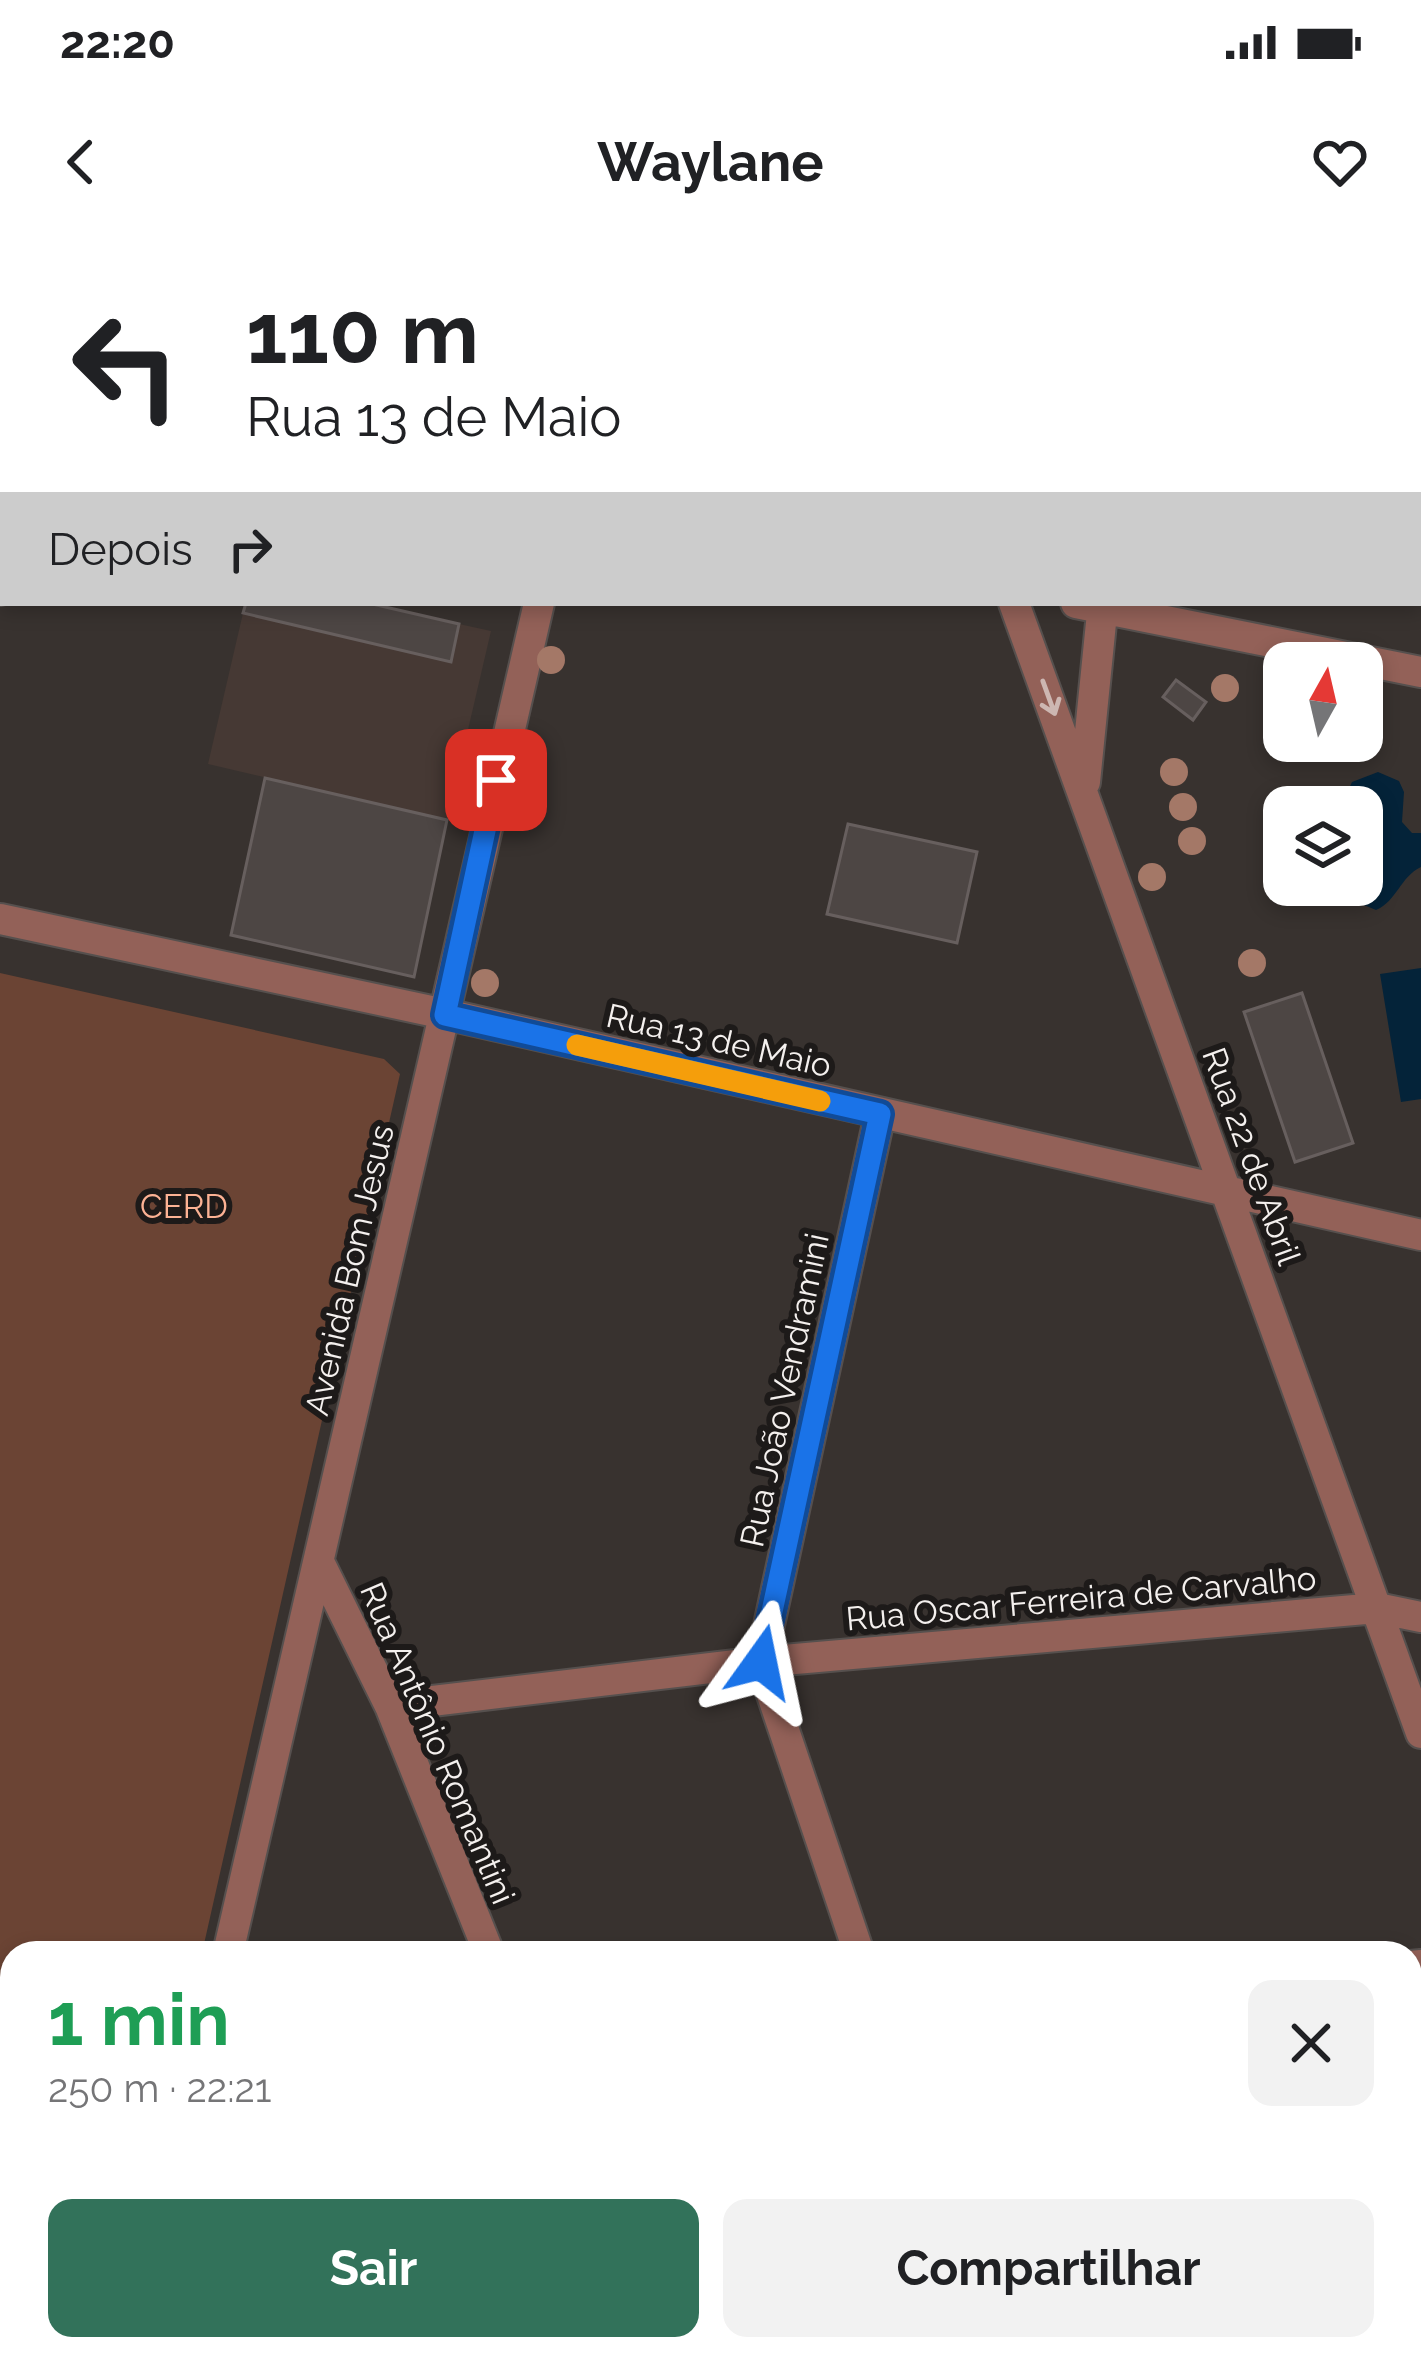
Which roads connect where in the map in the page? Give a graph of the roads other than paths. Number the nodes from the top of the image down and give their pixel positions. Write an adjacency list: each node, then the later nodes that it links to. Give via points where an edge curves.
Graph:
1 (538, 606): 8 (street, Avenida Bom Jesus)
2 (1015, 606): 6 (street, Rua 22 de Abril, one-way to 6)
3 (1094, 606): 6 (street)
4 (1099, 606): 5 (street)
5 (1421, 672)
6 (1084, 794): 10 (street, Rua 22 de Abril)
7 (0, 919): 8 (street, Rua 13 de Maio)
8 (445, 1015): 9 (street, Rua 13 de Maio); 12 (street, Avenida Bom Jesus)
9 (880, 1114): 10 (street, Rua 13 de Maio); 15 (street, Rua João Vendramini)
10 (1225, 1189): 11 (street, Rua 13 de Maio); 13 (street, Rua 22 de Abril)
11 (1421, 1235)
12 (319, 1562): 16 (street, Rua Antônio Romantini); 18 (street, Avenida Bom Jesus)
13 (1377, 1608): 14 (street, Rua Oscar Ferreira de Carvalho); 15 (street, Rua Oscar Ferreira de Carvalho); 17 (street, Rua 22 de Abril)
14 (1421, 1617)
15 (761, 1662): 16 (street, Rua Oscar Ferreira de Carvalho); 20 (street)
16 (390, 1706): 19 (street, Rua Antônio Romantini)
17 (1421, 1733)
18 (231, 1941)
19 (484, 1941)
20 (855, 1941)

